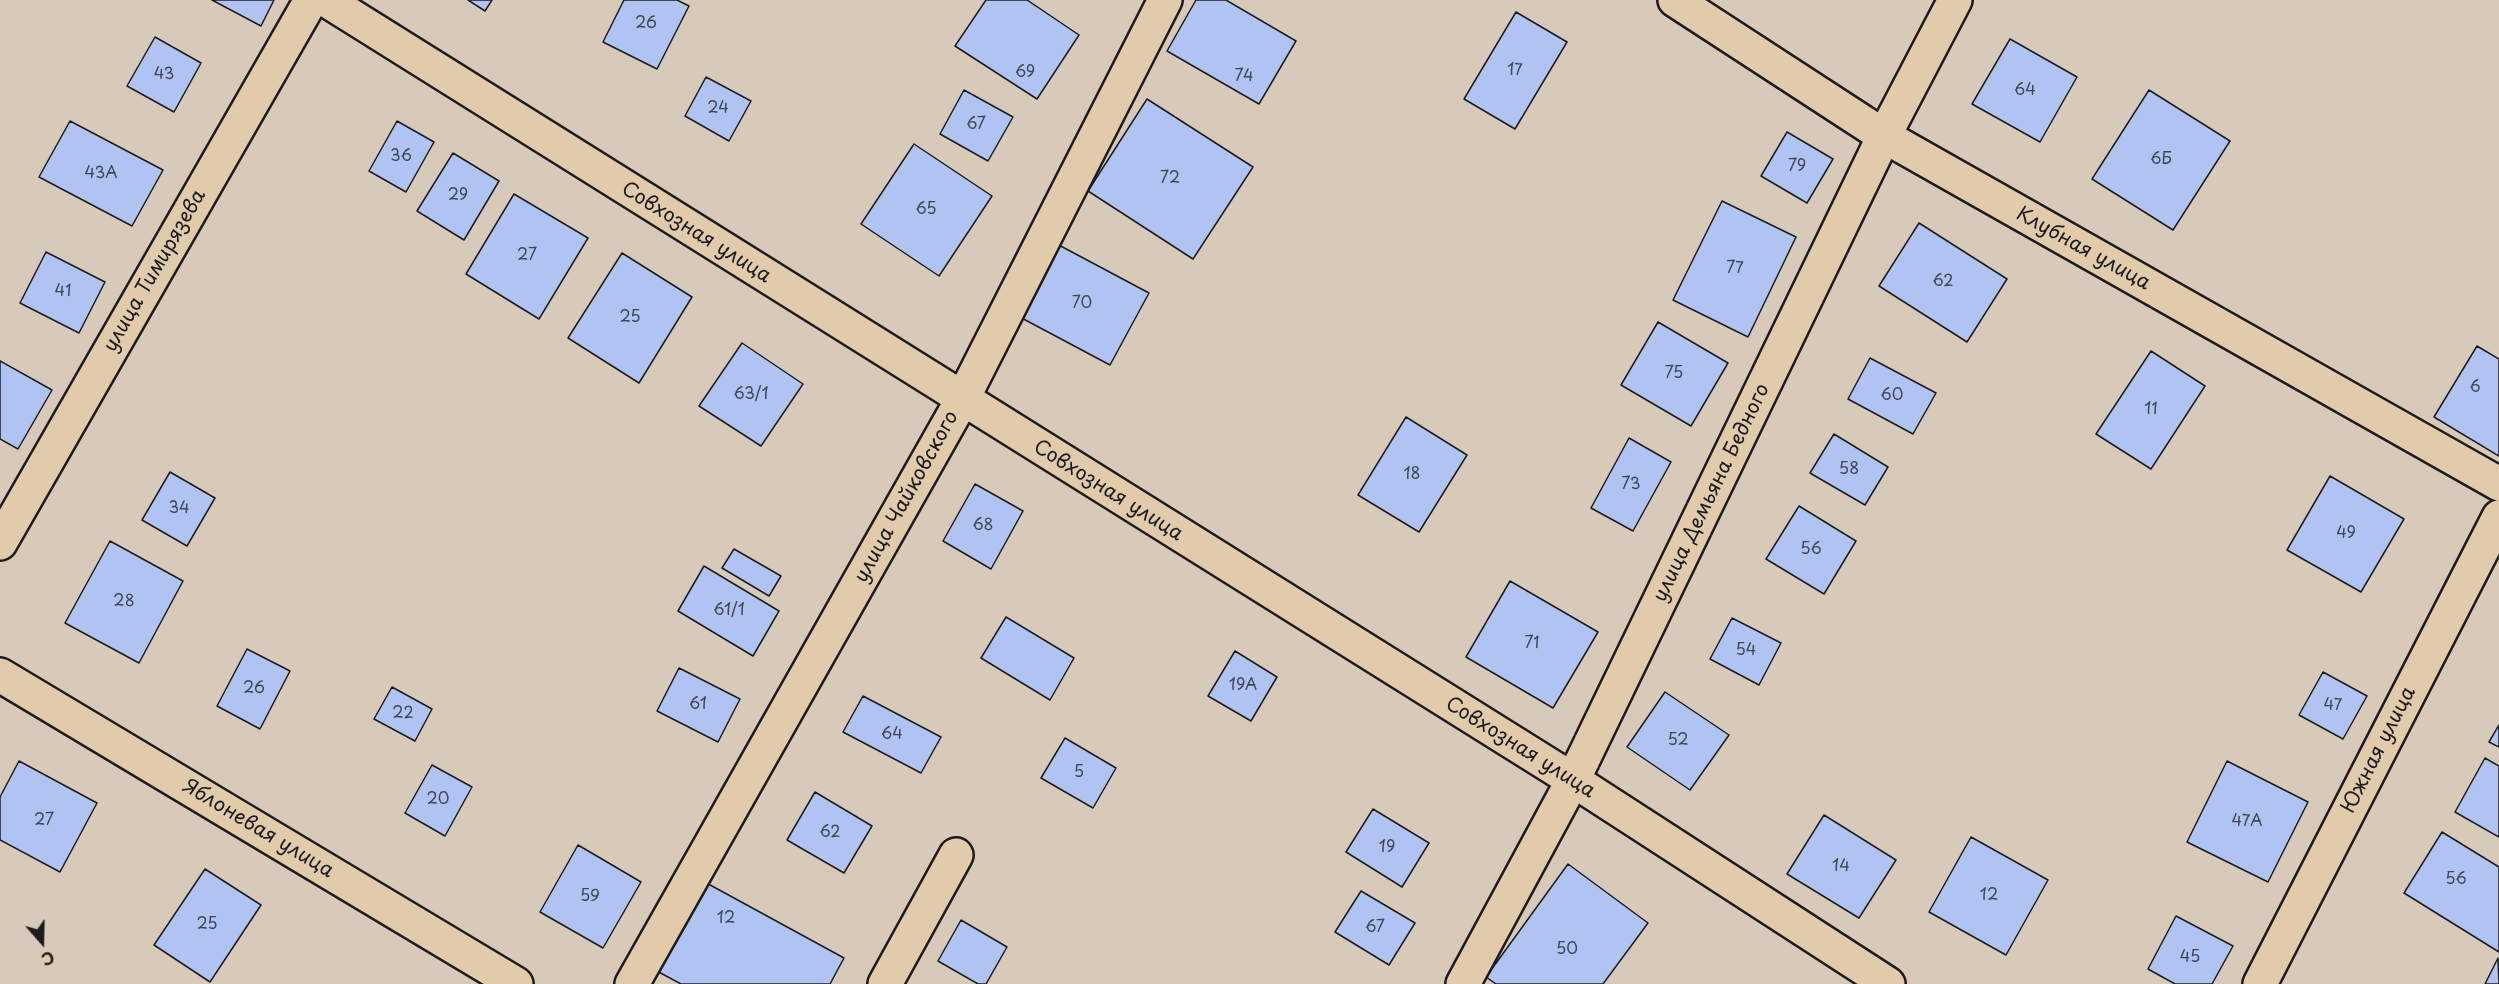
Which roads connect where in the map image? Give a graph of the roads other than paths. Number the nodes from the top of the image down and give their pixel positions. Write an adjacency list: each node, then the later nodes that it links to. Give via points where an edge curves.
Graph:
1 (311, 0): 10 (street, улица Тимирязева)
2 (326, 0): 7 (street, Совхозная улица)
3 (1165, 0): 7 (street, улица Чайковского)
4 (1675, 0): 6 (street, Клубная улица)
5 (1955, 0): 6 (street, улица Демьяна Бедного)
6 (1884, 136): 8 (street, Клубная улица); 12 (street, улица Демьяна Бедного)
7 (962, 400): 12 (street, Совхозная улица); 15 (street, улица Чайковского)
8 (2499, 484)
9 (2499, 517): 19 (street, Южная улица)
10 (0, 543)
11 (0, 675): 14 (street, Яблоневая улица)
12 (1574, 780): 17 (street, улица Демьяна Бедного); 18 (street, Совхозная улица)
13 (956, 855): 16 (street)
14 (516, 984)
15 (632, 984)
16 (885, 984)
17 (1463, 984)
18 (1888, 984)
19 (2260, 984)

